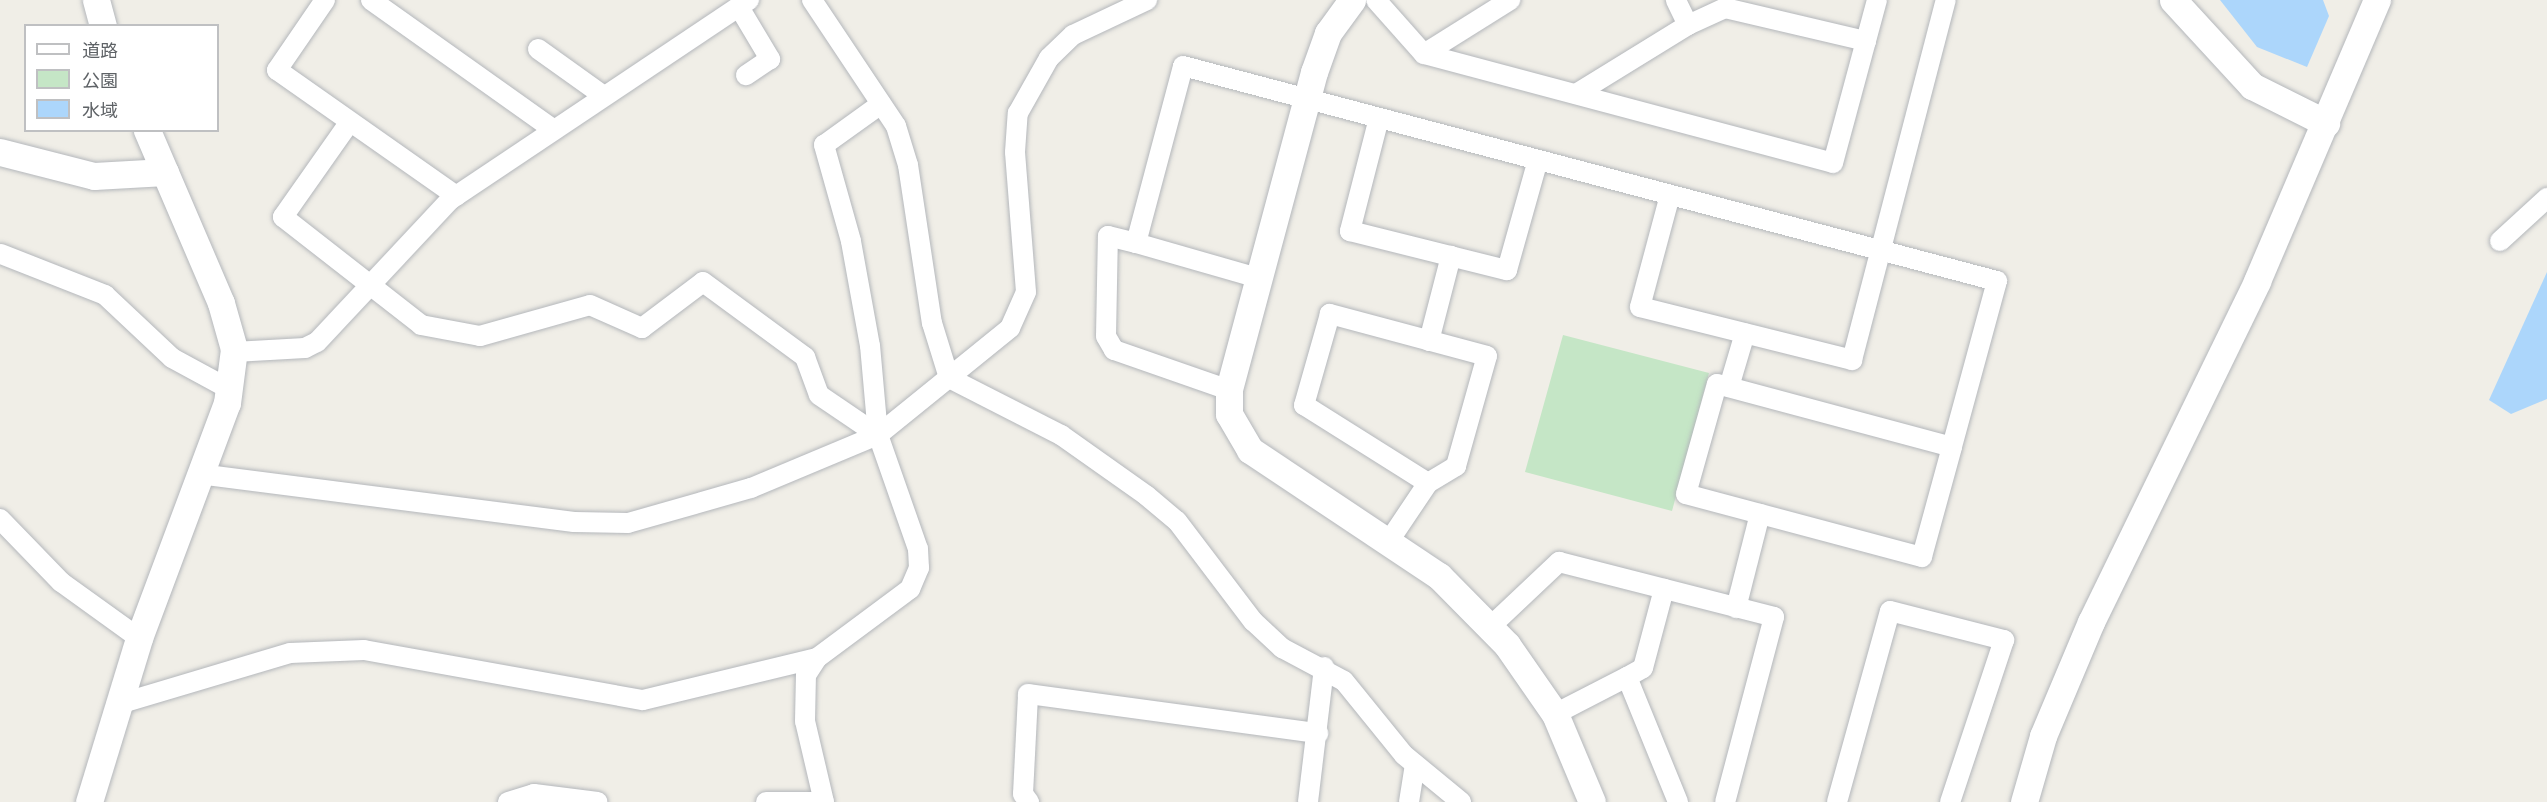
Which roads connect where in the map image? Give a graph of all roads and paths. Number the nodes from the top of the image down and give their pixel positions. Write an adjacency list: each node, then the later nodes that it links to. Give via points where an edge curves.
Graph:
1 (96, 0): 15 (street)
2 (325, 0): 26 (street, via 277,70)
3 (371, 0): 28 (street)
4 (812, 0): 24 (street)
5 (1147, 0): 46 (street, via 1073,35 1035,78 1018,113 1015,152 1026,292 1010,328)
6 (1352, 0): 23 (street, via 1328,33)
7 (1376, 0): 19 (street)
8 (1510, 0): 19 (street)
9 (1676, 0): 16 (street)
10 (1877, 0): 17 (street)
11 (1946, 0): 38 (street)
12 (2173, 0): 27 (street, via 2252,86)
13 (2377, 0): 27 (street)
14 (744, 3): 20 (street, via 770,59); 22 (street)
15 (102, 24)
16 (1688, 25): 17 (street, via 1725,8); 21 (street)
17 (1866, 41): 21 (street, via 1833,163)
18 (538, 49): 22 (street)
19 (1424, 54): 21 (street)
20 (746, 75)
21 (1576, 94)
22 (604, 96): 28 (street)
23 (1306, 99): 25 (street); 37 (street, via 1183,66); 41 (street)
24 (881, 105): 46 (street, via 896,126 908,165 932,323); 50 (street, via 824,145 853,253)
25 (1379, 118): 31 (street); 40 (street, via 1350,231)
26 (349, 123): 34 (street); 42 (street, via 283,217)
27 (2326, 123): 82 (street, via 2257,281 2091,622 2043,736)
28 (554, 130): 34 (street)
29 (148, 132): 32 (street)
30 (0, 152): 32 (street, via 94,176)
31 (1538, 160): 33 (street); 40 (street, via 1507,270)
32 (165, 172): 45 (street, via 221,303)
33 (1670, 195): 38 (street); 43 (street, via 1640,307)
34 (456, 196): 42 (street)
35 (2547, 198): 36 (street)
36 (2500, 241)
37 (1136, 243): 41 (street); 49 (street, via 1108,236 1106,336 1114,350)
38 (1880, 251): 43 (street, via 1852,360); 51 (street, via 1997,281)
39 (0, 254): 48 (street, via 105,296 172,358)
40 (1451, 256): 44 (street)
41 (1258, 278): 49 (street)
42 (373, 284): 45 (street, via 305,348); 50 (street, via 421,324 480,336 590,305 642,328 703,282 805,357 819,394)
43 (1745, 333): 47 (street)
44 (1429, 341): 53 (street, via 1487,356 1456,466); 53 (street, via 1329,314 1304,405)
45 (234, 352): 48 (street)
46 (950, 378): 50 (street); 62 (street, via 1061,435 1147,496 1177,521 1253,621 1282,648)
47 (1730, 387): 51 (street); 54 (street, via 1717,384 1686,494)
48 (229, 389): 52 (street)
49 (1229, 390): 56 (street, via 1232,423 1250,450)
50 (878, 435): 52 (street, via 751,488 628,522 574,522); 61 (street, via 918,549 919,568 910,589)
51 (1952, 447): 54 (street, via 1922,557)
52 (199, 474): 60 (street)
53 (1428, 483): 56 (street)
54 (1760, 514): 58 (street)
55 (0, 519): 60 (street, via 61,582)
56 (1389, 541): 59 (street, via 1439,576)
57 (1664, 589): 58 (street); 59 (street, via 1559,562); 63 (street, via 1643,668)
58 (1736, 608): 79 (street, via 1774,617)
59 (1490, 627): 65 (street)
60 (139, 638): 64 (street)
61 (817, 658): 64 (street, via 643,700 364,650 290,653); 72 (street, via 806,675 802,696)
62 (1324, 667): 66 (street); 67 (street, via 1363,700)
63 (1627, 677): 65 (street); 78 (street)
64 (119, 704): 68 (street)
65 (1556, 714): 77 (street)
66 (1318, 733): 73 (street, via 1028,694 1023,794); 74 (street)
67 (1415, 764): 75 (street); 76 (street)
68 (89, 802)
69 (508, 802): 70 (street, via 534,795)
70 (598, 802)
71 (766, 802): 72 (street)
72 (824, 802)
73 (1029, 802)
74 (1308, 802)
75 (1409, 802)
76 (1461, 802)
77 (1592, 802)
78 (1678, 802)
79 (1725, 802)
80 (1837, 802): 81 (street, via 1890,611 2004,640)
81 (1950, 802)
82 (2024, 802)

